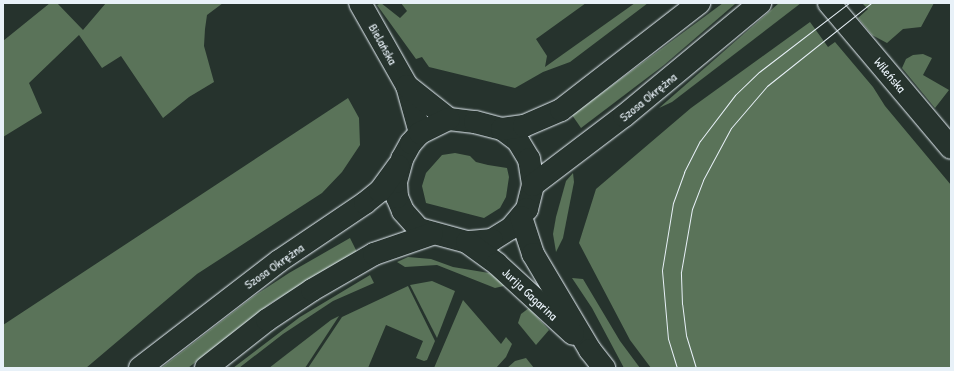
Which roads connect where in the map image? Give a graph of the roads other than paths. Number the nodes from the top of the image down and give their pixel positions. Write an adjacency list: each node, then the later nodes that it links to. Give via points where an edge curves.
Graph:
1 (360, 3): 5 (street, Bielańska)
2 (698, 3): 7 (street, via 560,110 524,126)
3 (760, 3): 11 (street, Szosa Okrężna, via 624,116)
4 (829, 3): 9 (street, Wileńska)
5 (406, 86): 6 (street, Bielańska); 8 (street, Bielańska)
6 (449, 119): 7 (street, via 461,119); 8 (street)
7 (494, 128): 11 (street, via 511,134 525,152 532,168)
8 (420, 133): 10 (street)
9 (951, 148)
10 (402, 159): 13 (street, via 396,182 397,197 403,211 419,229); 16 (street, Szosa Okrężna, via 380,191 365,203 279,261)
11 (533, 185): 12 (street, via 527,209)
12 (521, 218): 14 (street, via 492,240); 15 (street, Jurija Gagarina, via 533,254)
13 (432, 234): 14 (street); 17 (street, via 374,254 312,290 267,320)
14 (467, 242): 15 (street, Jurija Gagarina, via 498,264)
15 (590, 350): 18 (street, Jurija Gagarina)
16 (140, 368)
17 (206, 368)
18 (604, 368)

